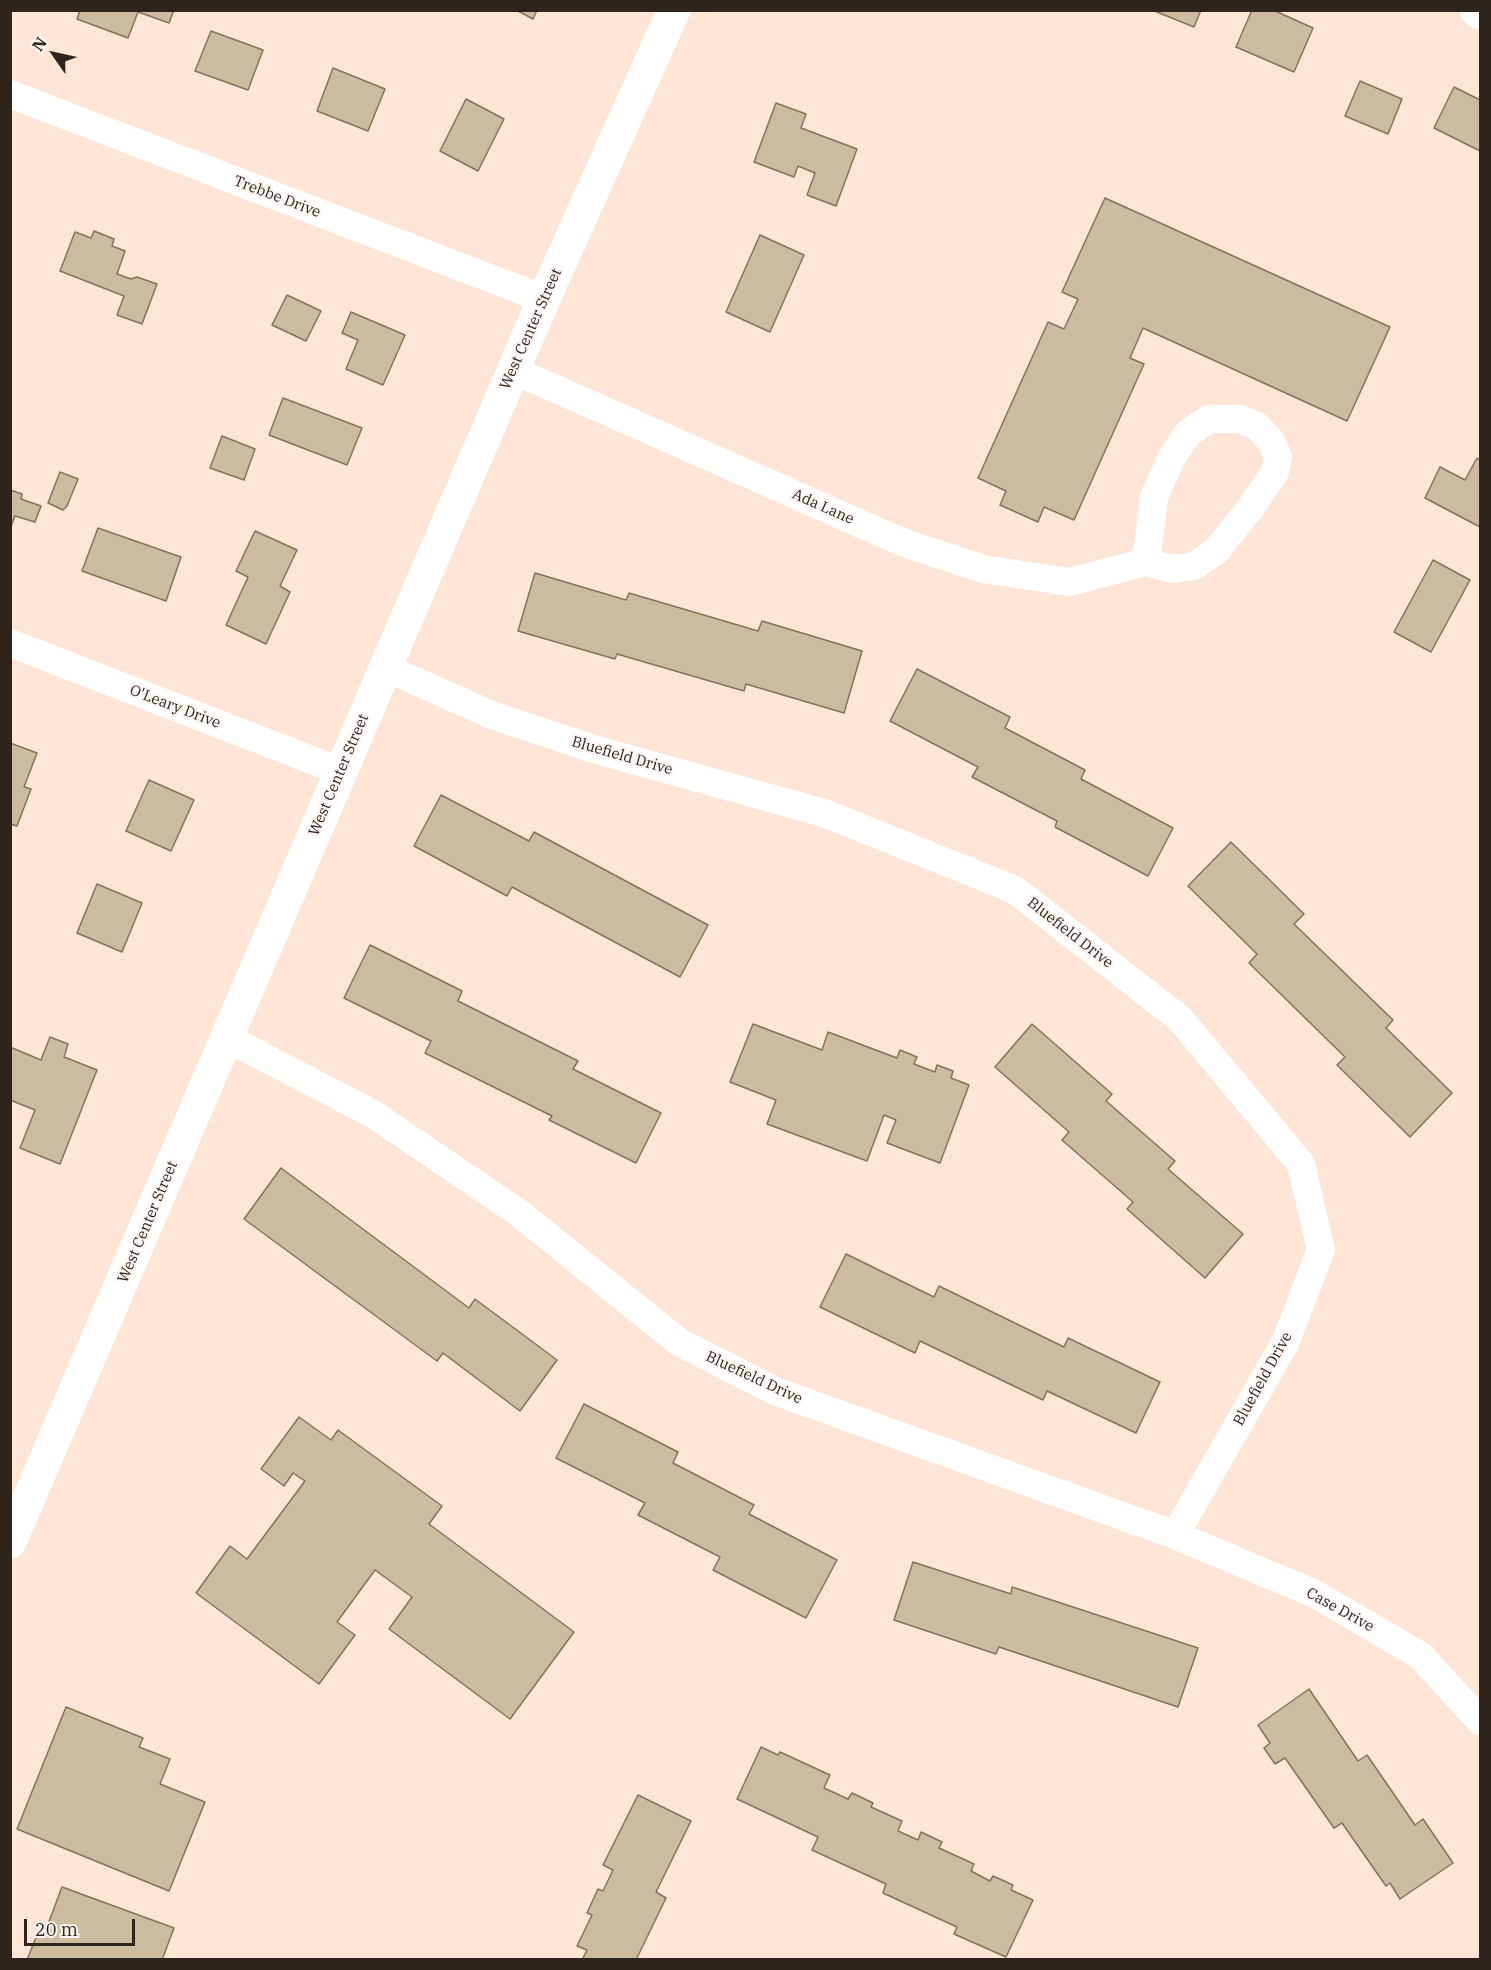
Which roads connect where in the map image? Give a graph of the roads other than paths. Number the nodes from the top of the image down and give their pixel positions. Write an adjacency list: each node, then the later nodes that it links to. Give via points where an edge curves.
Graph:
1 (674, 10): 5 (main road, West Center Street)
2 (1476, 10): 3 (main road)
3 (1480, 13)
4 (10, 94): 5 (street, Trebbe Drive)
5 (544, 299): 6 (main road, West Center Street)
6 (513, 370): 7 (street, Ada Lane, via 904,543 983,569 1069,582); 9 (main road, West Center Street)
7 (1146, 562): 7 (street, Ada Lane, via 1172,569 1194,566 1216,551 1243,518 1275,472 1278,457 1271,441 1257,426 1240,419 1209,418 1188,433 1154,497)
8 (10, 643): 10 (street, O'Leary Drive)
9 (386, 668): 10 (main road, West Center Street); 12 (street, Bluefield Drive, via 494,716 597,750 824,813 1015,890 1180,1019 1301,1164 1321,1250 1286,1343)
10 (340, 771): 11 (main road, West Center Street)
11 (227, 1038): 12 (street, Bluefield Drive, via 382,1121 519,1213 679,1342 775,1391); 13 (main road, West Center Street)
12 (1175, 1536): 14 (street, Case Drive, via 1315,1594 1420,1656)
13 (10, 1542)
14 (1480, 1721)

